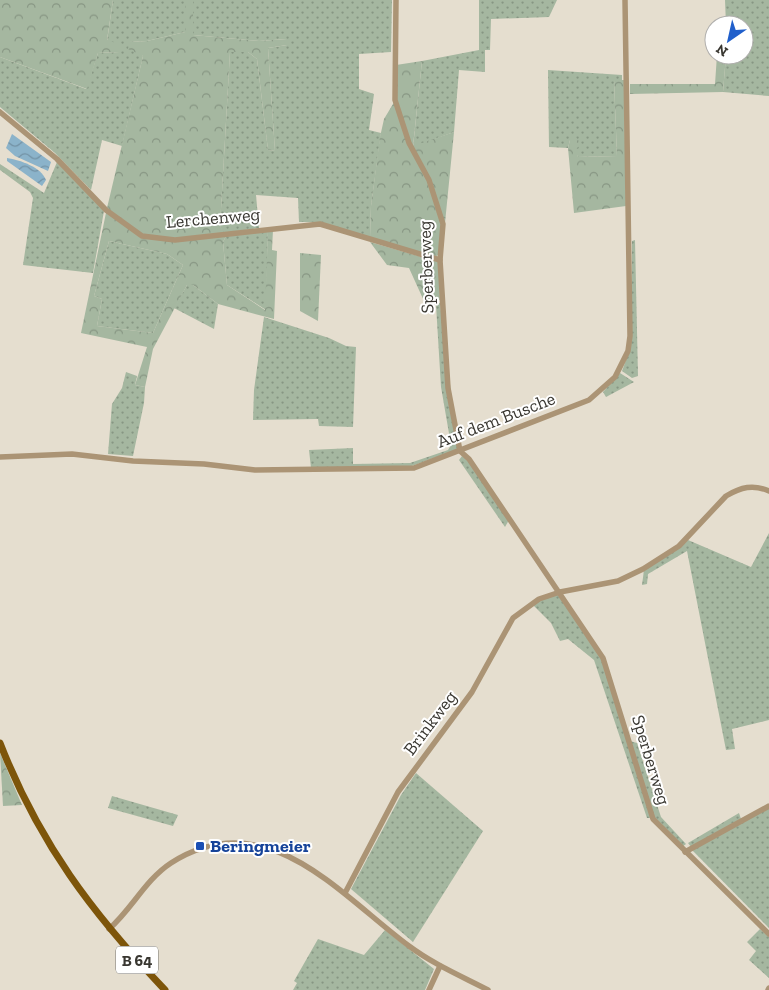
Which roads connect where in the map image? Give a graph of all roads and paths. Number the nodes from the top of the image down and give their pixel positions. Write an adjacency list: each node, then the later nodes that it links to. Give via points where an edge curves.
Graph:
1 (396, 0): 4 (street, Sperberweg, via 394,100 409,143 429,180 443,224)
2 (625, 0): 5 (street, Auf dem Busche, via 631,320 628,351 615,377 589,400)
3 (0, 112): 4 (street, Lerchenweg, via 57,159 106,210 142,236 175,240 320,224)
4 (440, 260): 6 (street, Sperberweg, via 448,388)
5 (469, 448): 6 (street, Auf dem Busche); 8 (street)
6 (460, 451): 7 (street, Auf dem Busche, via 414,468 340,470 255,470 72,454); 8 (street)
7 (0, 457)
8 (470, 459): 10 (street)
9 (769, 491): 10 (street, Brinkweg, via 744,487 726,496 679,546 618,581)
10 (560, 592): 13 (street, Sperberweg, via 603,658 653,819); 14 (street, Brinkweg, via 539,599 513,618 472,692 398,792)
11 (0, 743): 15 (main road, B 64, via 28,807 55,856)
12 (769, 806): 13 (street)
13 (686, 852): 16 (street, Sperberweg)
14 (345, 892): 15 (street, via 285,854 262,846 220,845 193,852 171,863 146,885); 17 (street, via 409,946)
15 (109, 929): 18 (main road, B 64)
16 (769, 934)
17 (440, 966): 19 (street); 20 (street)
18 (165, 990)
19 (429, 990)
20 (488, 990)

